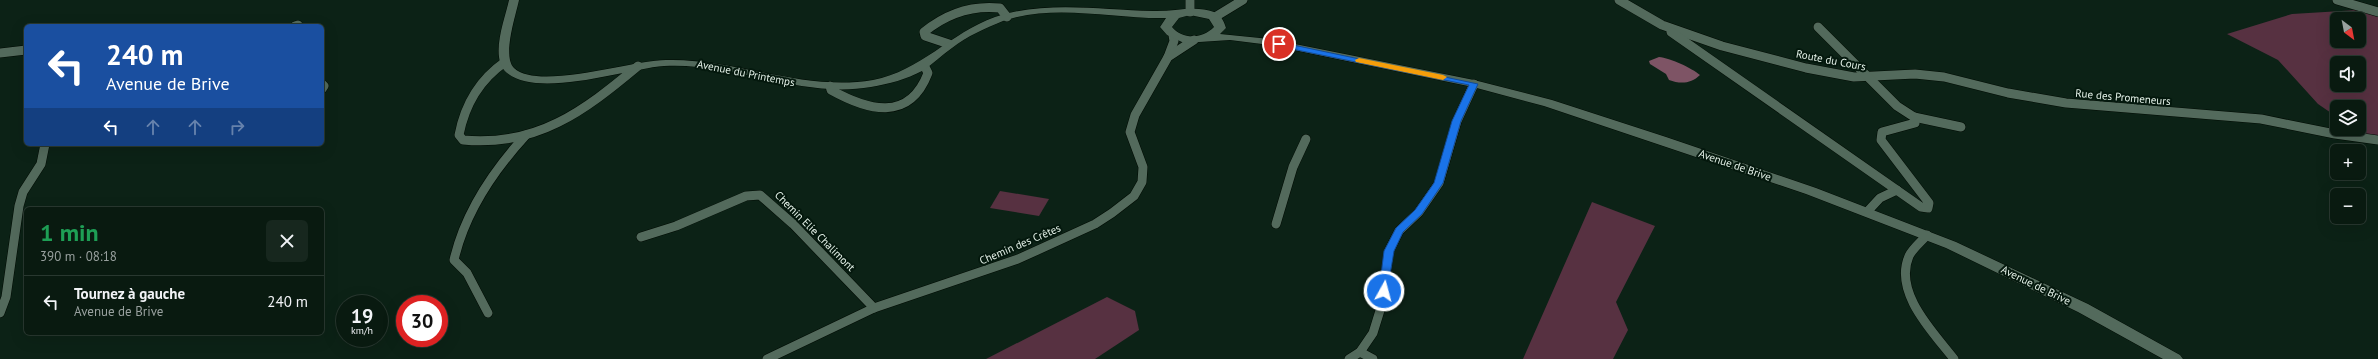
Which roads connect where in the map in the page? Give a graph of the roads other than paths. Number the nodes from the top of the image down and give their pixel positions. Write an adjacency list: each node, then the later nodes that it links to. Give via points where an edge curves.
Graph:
1 (514, 0): 22 (street, via 503,50)
2 (1190, 0): 6 (street)
3 (1243, 0): 11 (street)
4 (1620, 0): 12 (street, Route du Cours)
5 (2337, 0): 7 (street)
6 (1190, 12): 9 (street, Avenue du Printemps); 11 (street, Avenue du Printemps, via 1200,12)
7 (2378, 12)
8 (1123, 14): 9 (street, Avenue du Printemps); 10 (street, Avenue du Printemps, via 1046,10); 14 (street, Avenue du Printemps)
9 (1177, 14): 14 (street, via 1168,20)
10 (1007, 17): 18 (street, Avenue du Printemps, via 986,24); 18 (street, via 1000,8 987,5 972,8 930,26 924,32 926,36)
11 (1217, 20): 15 (street, via 1220,28); 17 (street, Avenue du Printemps, via 1232,30)
12 (1662, 25): 25 (street, Route du Cours, via 1722,46 1806,68); 34 (street, Route du Cours)
13 (1818, 28): 25 (street)
14 (1170, 31): 16 (street, Avenue du Printemps); 21 (street, Chemin des Crêtes, via 1174,41)
15 (1209, 37): 16 (street); 17 (street)
16 (1194, 40): 21 (street, Chemin des Crêtes)
17 (1270, 42): 26 (street, Avenue de Brive)
18 (949, 44): 23 (street, Avenue du Printemps)
19 (24, 50): 20 (street)
20 (0, 53)
21 (1168, 57): 39 (street, Chemin des Crêtes, via 1144,97 1130,132 1143,167 1142,182 1134,196 1095,224 1018,259)
22 (505, 62): 24 (street, Avenue du Printemps, via 510,70 521,77 534,80 566,79); 30 (street, via 494,69 468,104 459,135 463,140 474,142 490,142)
23 (924, 65): 27 (street, Avenue du Printemps, via 884,81 852,86); 27 (street, Avenue du Printemps, via 928,73 926,82 919,92 896,105 873,108 831,90)
24 (638, 66): 27 (street, Avenue du Printemps, via 693,62 799,83); 30 (street, via 613,88 566,119)
25 (1866, 78): 28 (street, Route du Cours, via 1897,106); 32 (street, Rue des Promeneurs, via 1915,74 1944,77 2008,93 2081,104 2261,119)
26 (1474, 84): 35 (street, Avenue de Brive, via 1597,119 1746,168); 42 (street, via 1456,121 1439,183 1419,212 1399,231 1389,251 1382,304 1373,333)
27 (830, 86)
28 (1914, 117): 29 (street); 34 (street, Route du Cours, via 1915,123 1882,132 1881,140 1930,206 1921,207)
29 (1961, 127)
30 (526, 135): 40 (street, via 510,151 483,192 456,244 454,260 467,273)
31 (1306, 139): 36 (street, via 1293,168)
32 (2378, 140)
33 (45, 146): 41 (street, via 41,164 23,192 19,206 6,297)
34 (1897, 190): 35 (street, via 1880,198)
35 (1867, 212): 37 (street, Avenue de Brive)
36 (1276, 224)
37 (1927, 235): 46 (street, via 1909,256 1904,274 1910,298); 47 (street, Avenue de Brive, via 2030,282)
38 (641, 237): 39 (street, Chemin Elie Chalimont, via 676,226 746,196 760,195 793,224)
39 (874, 308): 43 (street, Chemin des Crêtes)
40 (488, 312)
41 (0, 313)
42 (1360, 352): 44 (street); 45 (street)
43 (767, 359)
44 (1349, 359)
45 (1373, 359)
46 (1954, 359)
47 (2175, 359)

